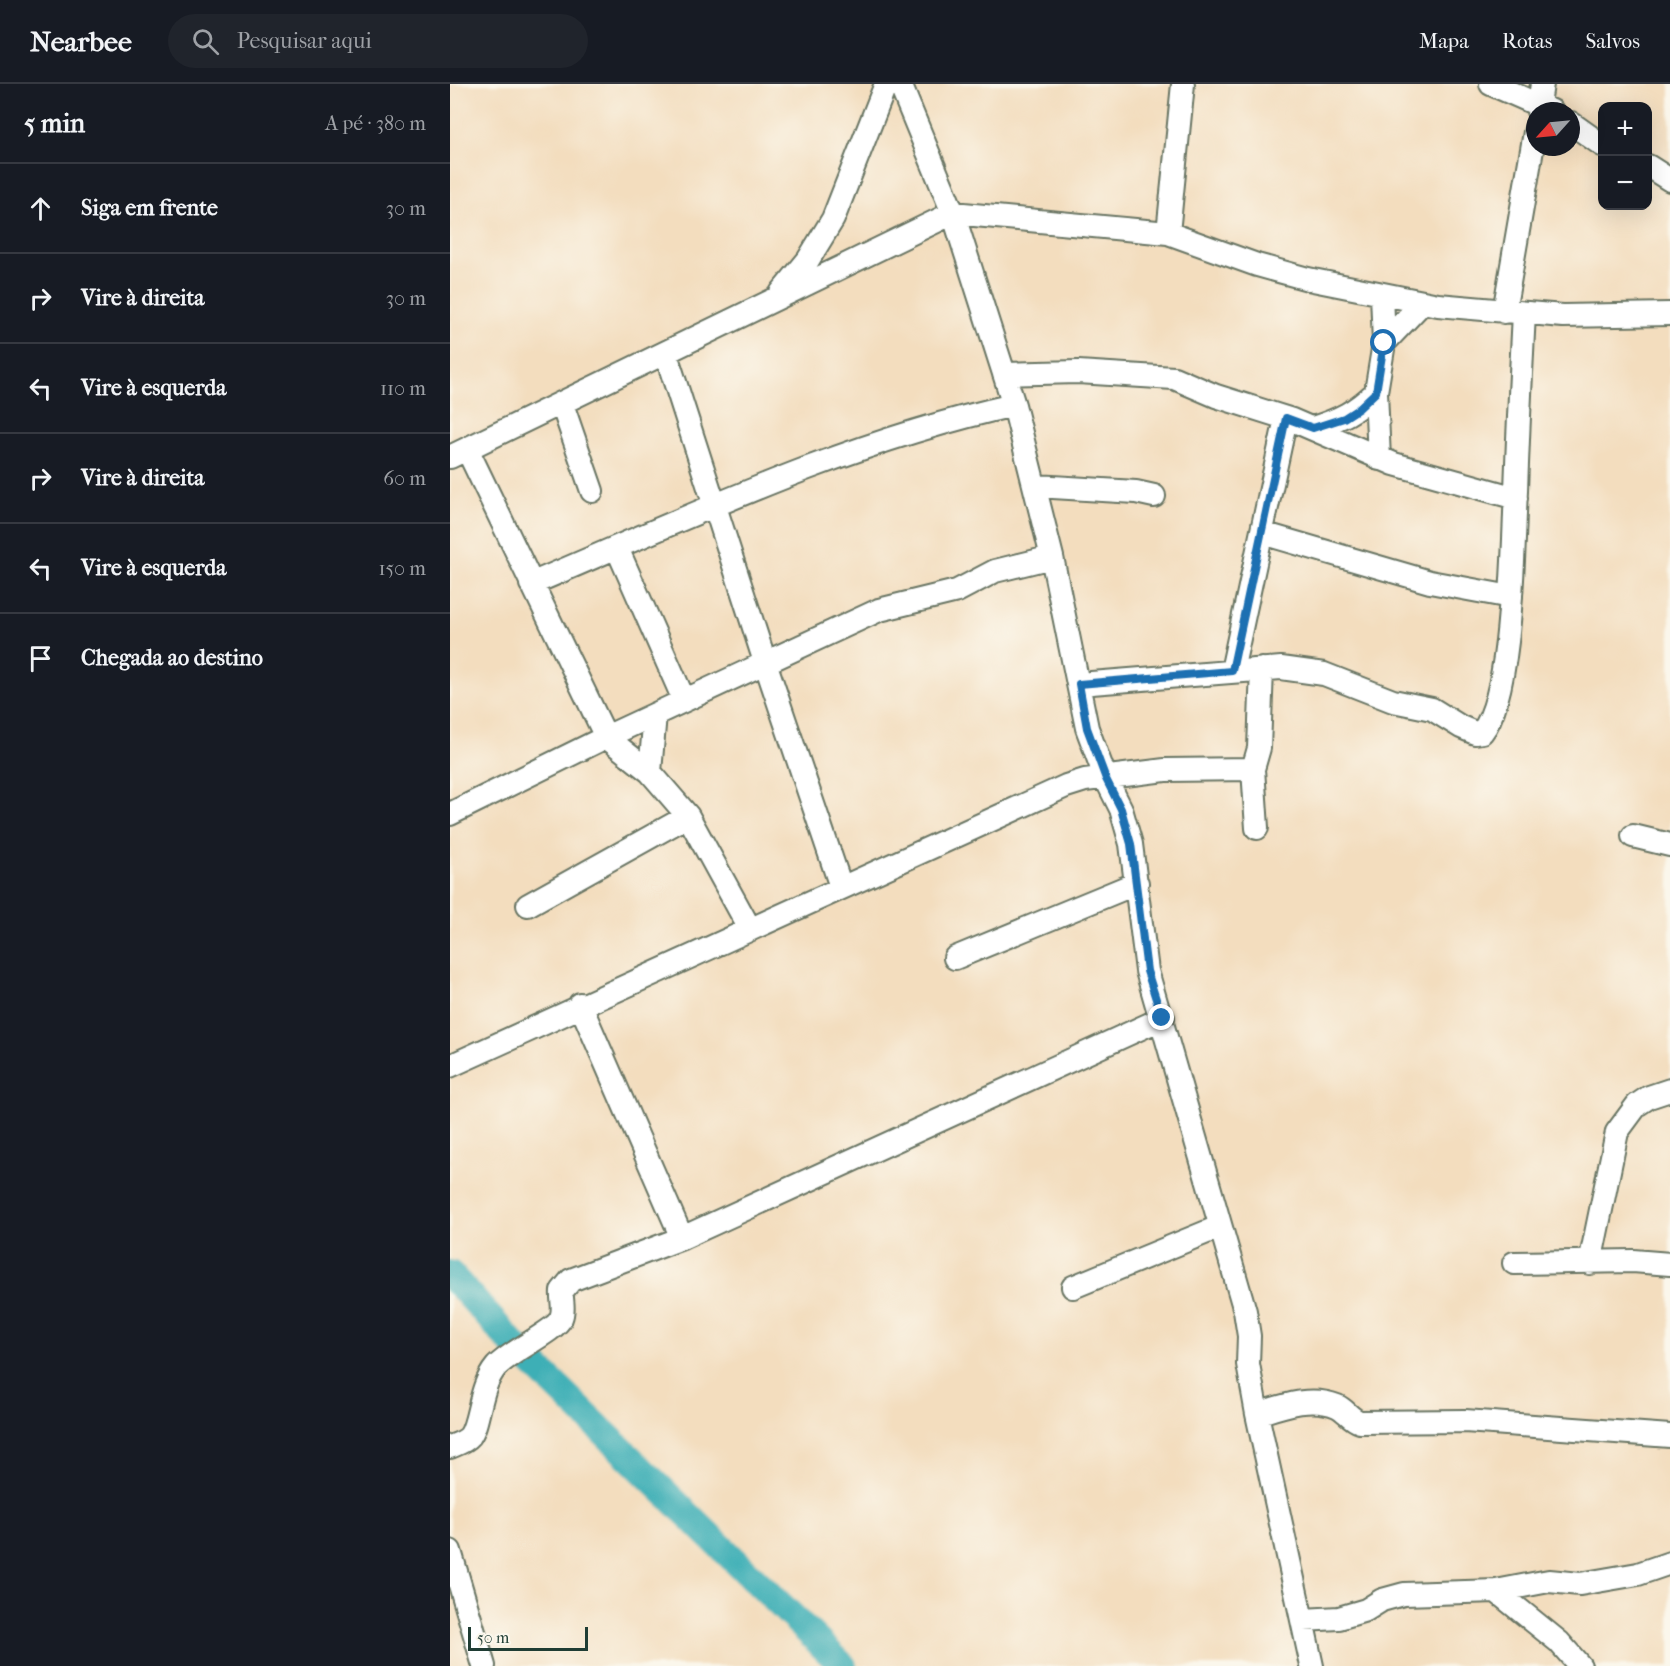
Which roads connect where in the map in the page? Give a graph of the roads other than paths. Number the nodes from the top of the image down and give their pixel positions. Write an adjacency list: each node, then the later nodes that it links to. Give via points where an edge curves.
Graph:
1 (886, 84): 16 (street, via 833,219 808,260)
2 (900, 84): 13 (street)
3 (1183, 84): 14 (street)
4 (1491, 84): 6 (street)
5 (1542, 84): 7 (street)
6 (1527, 102)
7 (1543, 102)
8 (1580, 129): 9 (street)
9 (1598, 142)
10 (1532, 156): 18 (street)
11 (1652, 169): 12 (street)
12 (1670, 180)
13 (953, 213): 14 (street); 16 (street); 22 (street)
14 (1168, 233): 15 (street, via 1257,265)
15 (1382, 294): 17 (street); 20 (street)
16 (776, 299): 21 (street)
17 (1423, 302): 18 (street); 20 (street)
18 (1514, 313): 19 (street); 33 (street)
19 (1670, 314)
20 (1384, 343): 23 (street)
21 (666, 354): 24 (street); 34 (street)
22 (1004, 374): 25 (street); 26 (street, via 1078,372 1174,378)
23 (1376, 392): 27 (street, via 1344,418); 29 (street)
24 (562, 404): 28 (street); 31 (street)
25 (1014, 405): 30 (street); 34 (street, via 955,418 857,451)
26 (1286, 418): 27 (street); 35 (street)
27 (1313, 428): 29 (street)
28 (458, 453): 38 (street)
29 (1379, 459): 33 (street)
30 (1036, 486): 32 (street); 37 (street)
31 (592, 491)
32 (1154, 496)
33 (1515, 498): 39 (street)
34 (715, 506): 36 (street); 40 (street)
35 (1262, 533): 39 (street, via 1430,582); 42 (street)
36 (617, 548): 38 (street); 44 (street)
37 (1052, 557): 40 (street, via 994,572 957,591 879,610); 43 (street)
38 (531, 584): 46 (street)
39 (1511, 597): 41 (street, via 1502,678 1488,725 1482,732 1461,728 1432,709 1393,701 1324,674)
40 (765, 662): 44 (street); 56 (street)
41 (1262, 669): 42 (street); 47 (street, via 1259,748)
42 (1232, 671): 43 (street)
43 (1079, 684): 49 (street, via 1087,728)
44 (684, 700): 45 (street)
45 (655, 714): 46 (street); 48 (street)
46 (606, 737): 48 (street); 50 (street)
47 (1253, 769): 49 (street, via 1166,770); 52 (street)
48 (650, 772): 51 (street)
49 (1106, 779): 55 (street, via 1121,809); 56 (street, via 1066,786)
50 (450, 814)
51 (688, 816): 57 (street); 58 (street)
52 (1257, 828)
53 (1633, 836): 54 (street)
54 (1670, 845)
55 (1137, 883): 59 (street); 61 (street, via 1147,971)
56 (841, 887): 58 (street)
57 (528, 905)
58 (750, 929): 60 (street)
59 (955, 958)
60 (580, 1004): 62 (street); 65 (street)
61 (1162, 1018): 64 (street); 65 (street)
62 (450, 1066)
63 (1670, 1090): 67 (street, via 1649,1096 1637,1105 1617,1132)
64 (1219, 1227): 69 (street); 70 (street, via 1245,1311 1248,1364)
65 (682, 1238): 72 (street, via 565,1284 561,1291 562,1317 557,1326 496,1368 481,1395 471,1434)
66 (1514, 1263): 67 (street)
67 (1590, 1263): 68 (street)
68 (1670, 1264)
69 (1072, 1287)
70 (1257, 1414): 71 (street, via 1282,1405 1322,1402 1339,1407 1360,1422 1465,1421); 76 (street)
71 (1670, 1436)
72 (450, 1447)
73 (450, 1551): 77 (street)
74 (1670, 1563): 75 (street, via 1611,1580 1580,1584 1549,1581)
75 (1497, 1591): 76 (street, via 1404,1594 1339,1618); 79 (street, via 1559,1642)
76 (1303, 1620): 78 (street)
77 (484, 1666)
78 (1312, 1666)
79 (1580, 1666)

